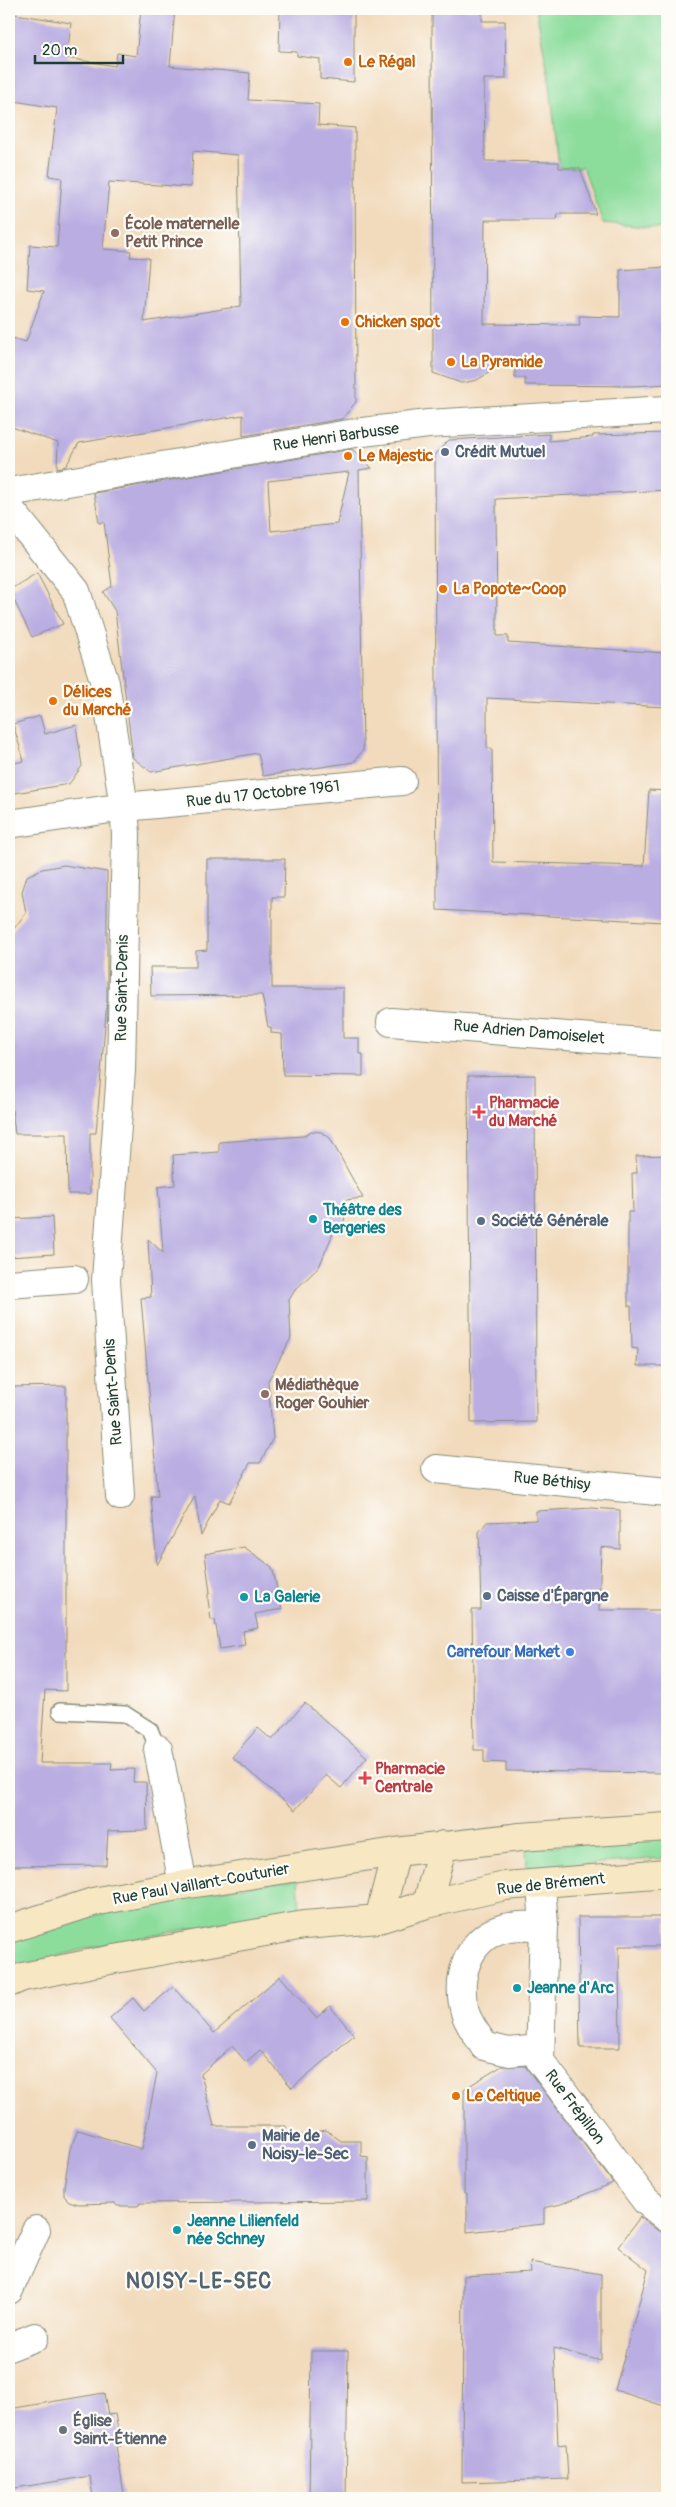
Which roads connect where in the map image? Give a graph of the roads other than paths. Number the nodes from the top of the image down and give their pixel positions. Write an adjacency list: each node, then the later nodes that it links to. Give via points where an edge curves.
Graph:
1 (667, 410): 2 (street, Rue Henri Barbusse, via 428,424 356,432)
2 (9, 492)
3 (9, 508): 5 (street, Rue Saint-Denis, via 76,592 104,683)
4 (402, 781): 5 (street, Rue du 17 Octobre 1961)
5 (124, 807): 6 (street, Rue du 17 Octobre 1961); 13 (street, Rue Saint-Denis, via 121,1070 106,1280)
6 (9, 824)
7 (391, 1022): 8 (street, Rue Adrien Damoiselet)
8 (667, 1044)
9 (74, 1279): 10 (street)
10 (9, 1284)
11 (436, 1469): 12 (street, Rue Béthisy)
12 (667, 1492)
13 (120, 1496)
14 (60, 1711): 15 (lane, via 125,1714 150,1730)
15 (158, 1749): 20 (street)
16 (667, 1827): 17 (main road)
17 (443, 1845): 18 (main road); 22 (main road)
18 (396, 1852): 20 (main road, Rue Paul Vaillant-Couturier); 23 (main road)
19 (667, 1873): 21 (main road, Rue de Brément)
20 (183, 1885): 25 (main road, Rue Paul Vaillant-Couturier, via 94,1902)
21 (540, 1885): 22 (main road, Rue de Brément, via 505,1886); 24 (street, Rue Frépillon)
22 (428, 1904): 23 (main road, Rue de Brément)
23 (379, 1919): 26 (main road, via 304,1925 93,1963 23,1977)
24 (544, 1925): 27 (street, Rue Frépillon); 27 (street, via 501,1929 477,1943 465,1964 460,1988 465,2014 484,2046 509,2052)
25 (9, 1929)
26 (9, 1983)
27 (540, 2049): 28 (street, Rue Frépillon, via 540,2061 646,2201)
28 (667, 2218)
29 (36, 2230): 30 (street)
30 (9, 2290)
31 (35, 2337): 32 (street)
32 (9, 2347)

